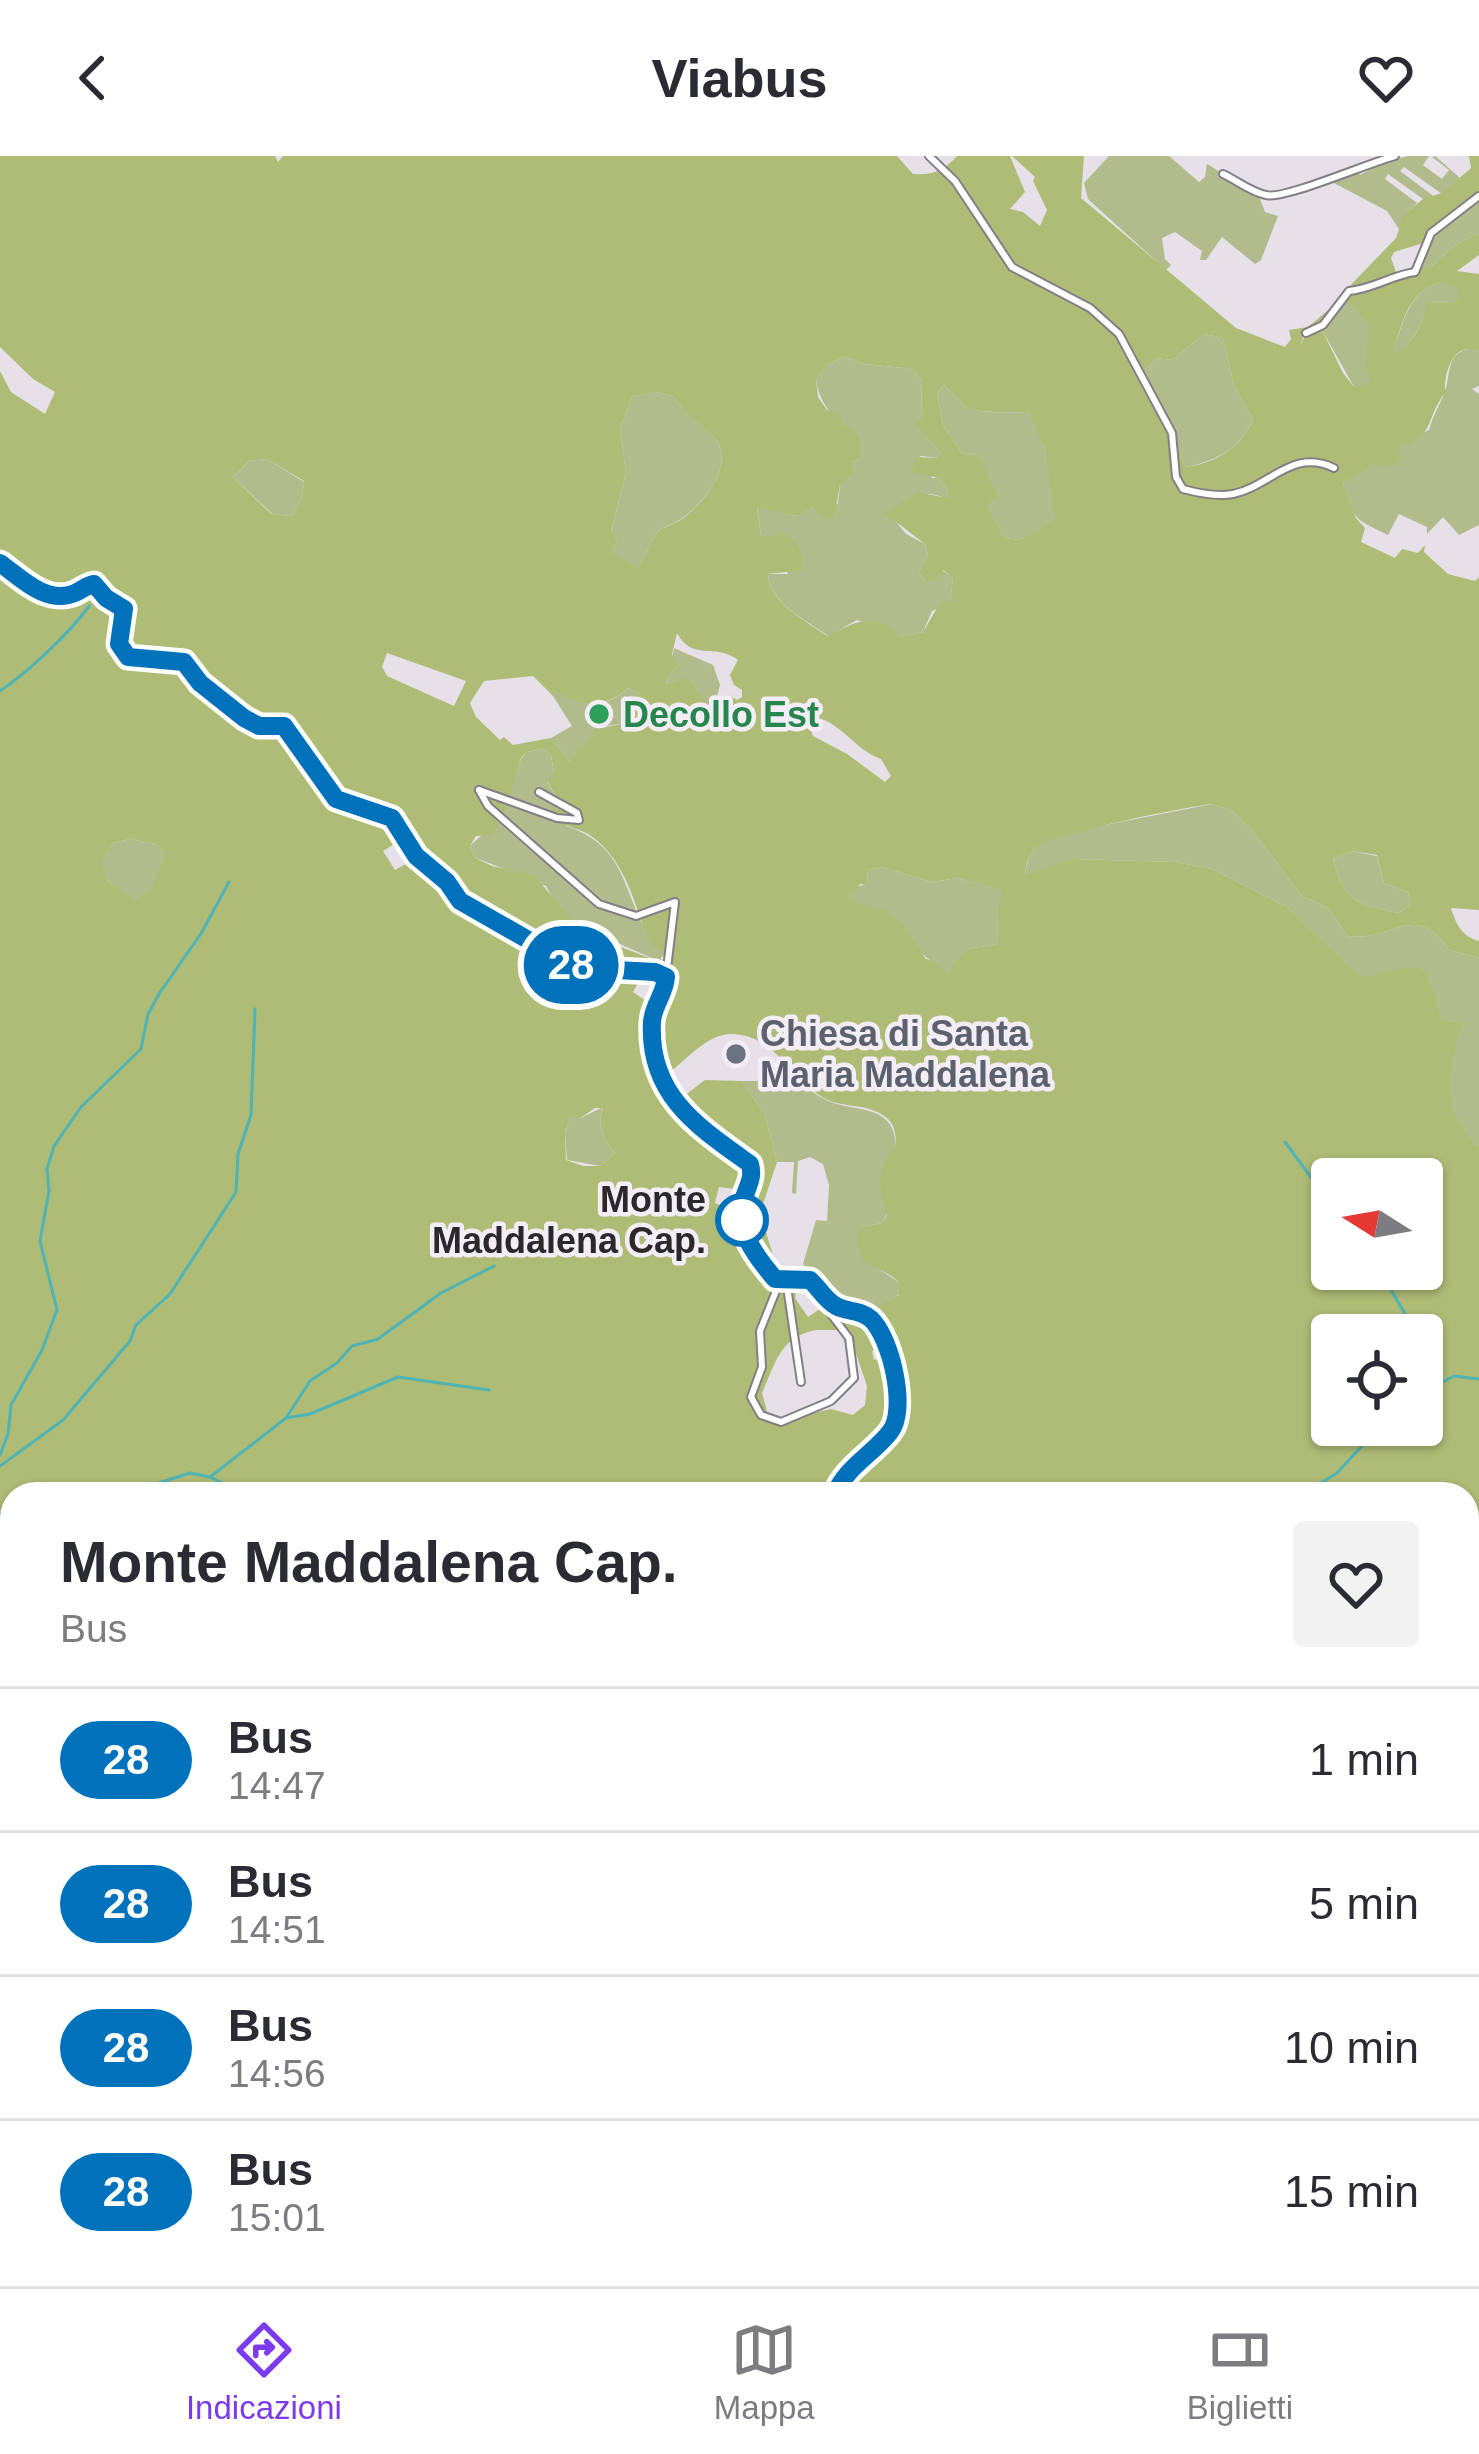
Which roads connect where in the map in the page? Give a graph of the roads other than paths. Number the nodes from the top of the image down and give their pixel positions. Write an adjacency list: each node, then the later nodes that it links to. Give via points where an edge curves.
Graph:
1 (929, 156): 6 (street, via 1012,267 1090,308 1119,334 1172,433 1184,489 1228,495 1294,463)
2 (1395, 156): 3 (street, via 1269,196)
3 (1223, 173)
4 (1479, 196): 5 (street, via 1431,233 1415,272 1349,291 1323,325)
5 (1306, 333)
6 (1334, 468)
7 (0, 563): 9 (street, via 54,596 94,584 124,609 119,644 128,657 184,662 244,718 284,726 336,799 392,818 416,856 484,916 577,968)
8 (539, 792): 9 (street, via 580,819 478,795 599,904 636,916 675,902)
9 (666, 977): 10 (street, via 652,1018 658,1070 711,1140 750,1164 741,1209 746,1236)
10 (783, 1280): 11 (street); 11 (street, via 760,1331 763,1360 752,1398 761,1415 781,1422 831,1401 854,1378 849,1338); 12 (street)
11 (805, 1280): 13 (street, via 874,1323 900,1403 896,1426)
12 (800, 1382)
13 (843, 1482)

